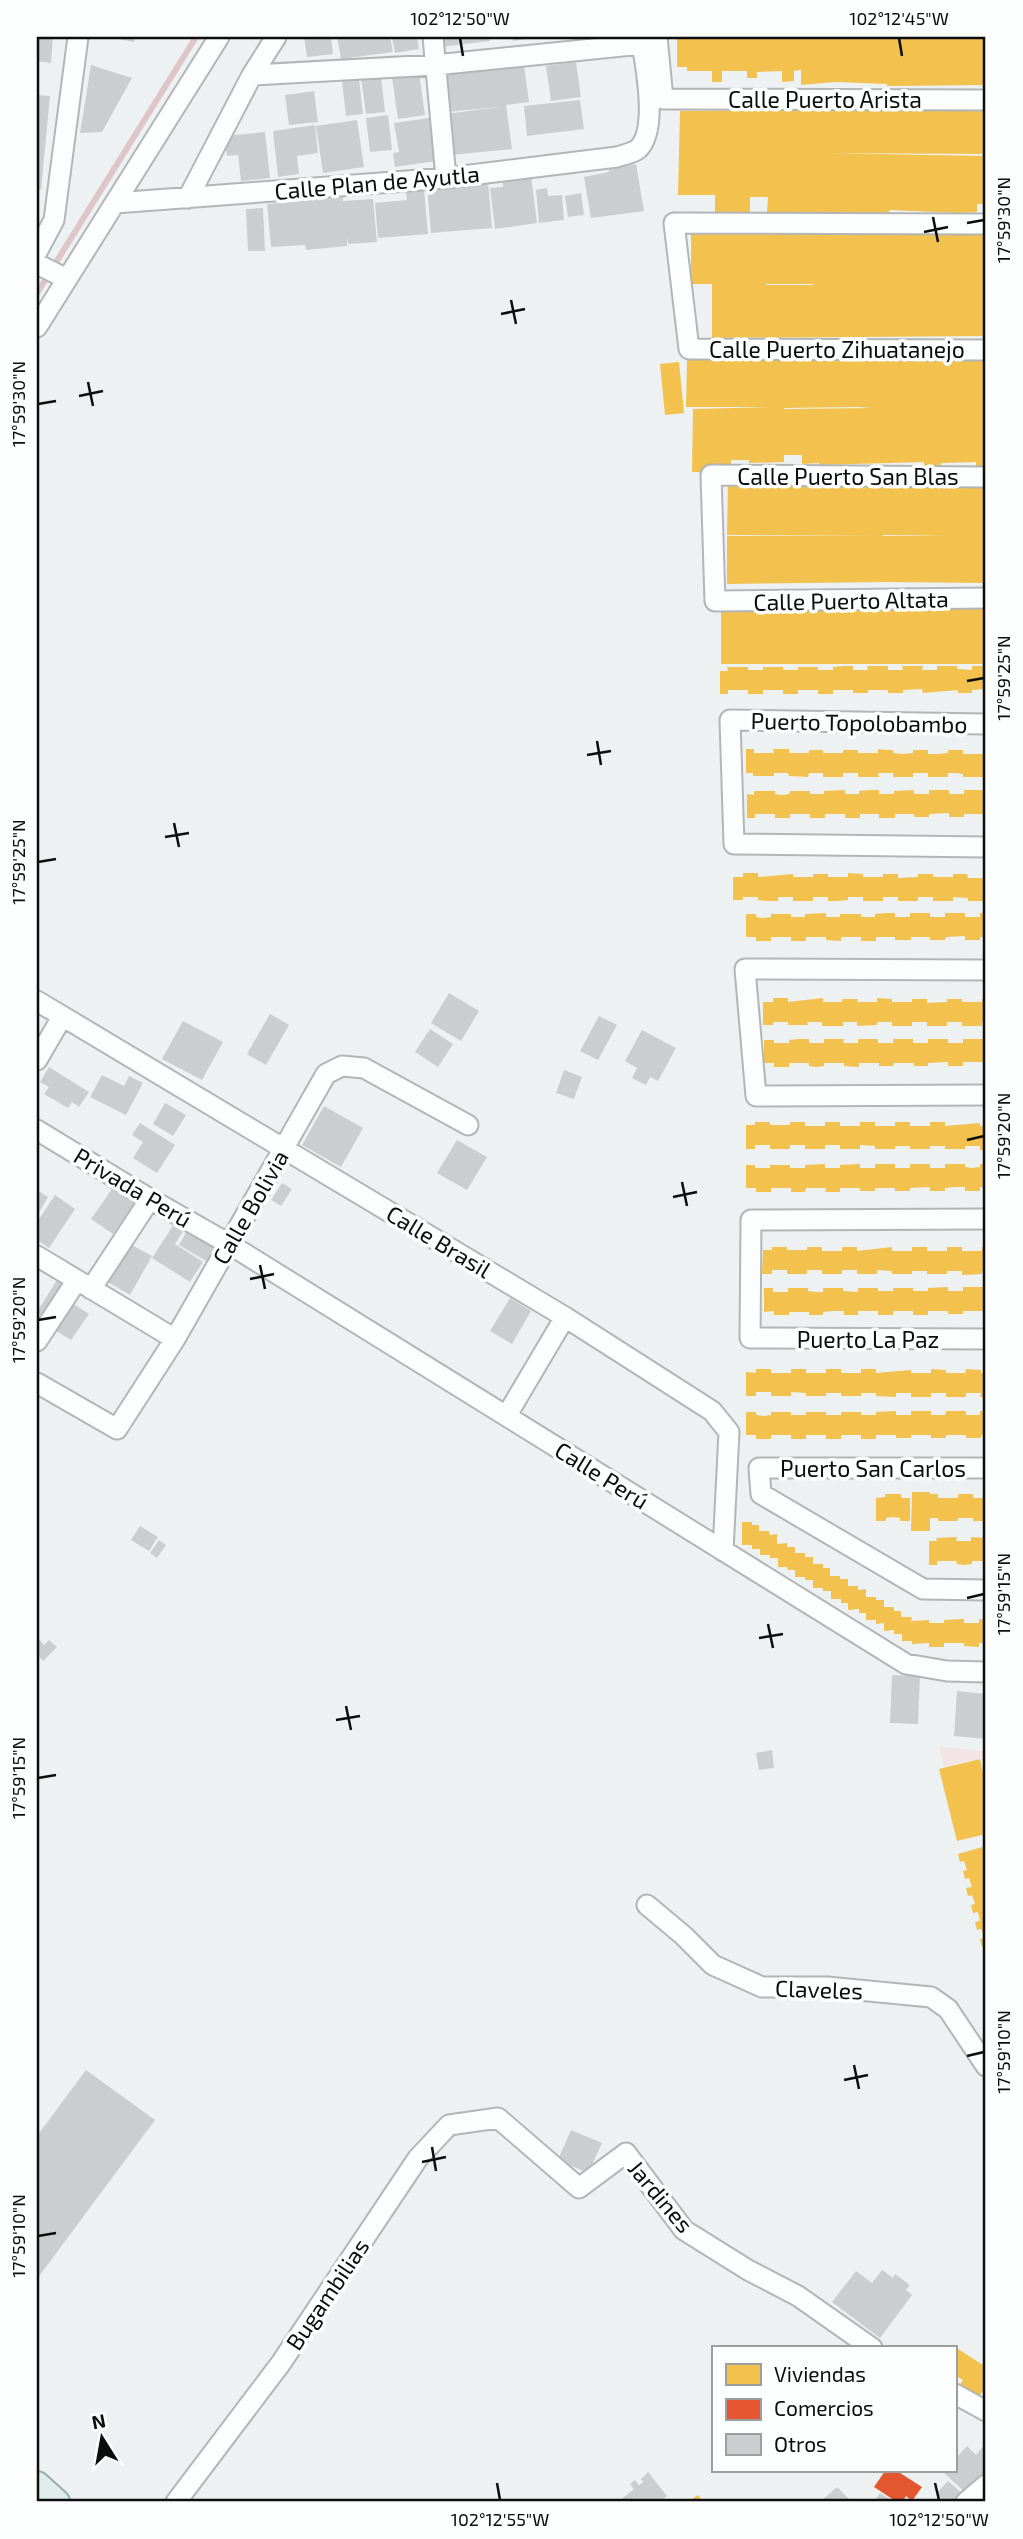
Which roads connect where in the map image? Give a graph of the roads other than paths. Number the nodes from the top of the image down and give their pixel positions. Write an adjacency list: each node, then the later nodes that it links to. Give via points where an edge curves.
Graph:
1 (78, 37): 13 (street, via 54,220)
2 (219, 37): 11 (street)
3 (276, 37): 7 (street)
4 (433, 37): 6 (street)
5 (647, 39): 6 (street); 8 (street, Calle Puerto Arista, via 663,99); 9 (street, Calle Plan de Ayutla, via 647,135 637,150 617,157)
6 (435, 65): 7 (street); 9 (street)
7 (252, 75): 10 (street)
8 (986, 100)
9 (446, 178): 10 (street, Calle Plan de Ayutla)
10 (188, 198): 11 (street, Calle Plan de Ayutla)
11 (115, 204): 15 (street)
12 (986, 224): 17 (street, Calle Puerto Zihuatanejo, via 674,223 689,349)
13 (37, 252)
14 (37, 264): 15 (street)
15 (65, 278): 16 (street)
16 (37, 327)
17 (986, 350)
18 (986, 477): 20 (street, Calle Puerto San Blas, via 711,475)
19 (986, 598): 20 (street, Calle Puerto Altata)
20 (715, 601)
21 (986, 724): 22 (street, Puerto Topolobambo, via 730,720 734,844)
22 (986, 847)
23 (986, 970): 27 (street, via 745,969 755,1096)
24 (37, 1001): 25 (street, Calle Brasil)
25 (62, 1017): 26 (street); 30 (street, Calle Brasil)
26 (37, 1060)
27 (986, 1096)
28 (468, 1125): 30 (street, Calle Bolivia, via 365,1068 342,1066 326,1074)
29 (37, 1130): 31 (street, Privada Perú)
30 (284, 1147): 33 (street, Calle Bolivia); 36 (street, Calle Brasil)
31 (150, 1199): 33 (street, Privada Perú); 35 (street)
32 (986, 1219): 38 (street, Puerto La Paz, via 751,1220 750,1338)
33 (229, 1244): 37 (street, Calle Bolivia); 41 (street, Calle Perú)
34 (37, 1256): 35 (street)
35 (84, 1285): 37 (street); 39 (street)
36 (565, 1317): 41 (street); 43 (street, Calle Brasil, via 712,1411 729,1432)
37 (175, 1339): 40 (street, Calle Bolivia, via 117,1429)
38 (986, 1339)
39 (37, 1341)
40 (44, 1388)
41 (507, 1415): 43 (street, Calle Perú)
42 (986, 1468): 44 (street, Puerto San Carlos, via 760,1468 761,1494 922,1589)
43 (723, 1551): 45 (street, Calle Perú, via 906,1664)
44 (986, 1590)
45 (986, 1672)
46 (647, 1905): 47 (street, Claveles, via 713,1965 762,1987 827,1987 931,1997 948,2009)
47 (986, 2066)
48 (498, 2118): 49 (street, Jardines, via 579,2188 626,2153 684,2230 798,2296); 55 (street, Bugambilias, via 449,2124 418,2158 281,2363)
49 (869, 2346)
50 (956, 2395): 51 (street)
51 (986, 2411)
52 (37, 2484): 54 (main road)
53 (986, 2485): 56 (street)
54 (57, 2502)
55 (176, 2502)
56 (966, 2502)

